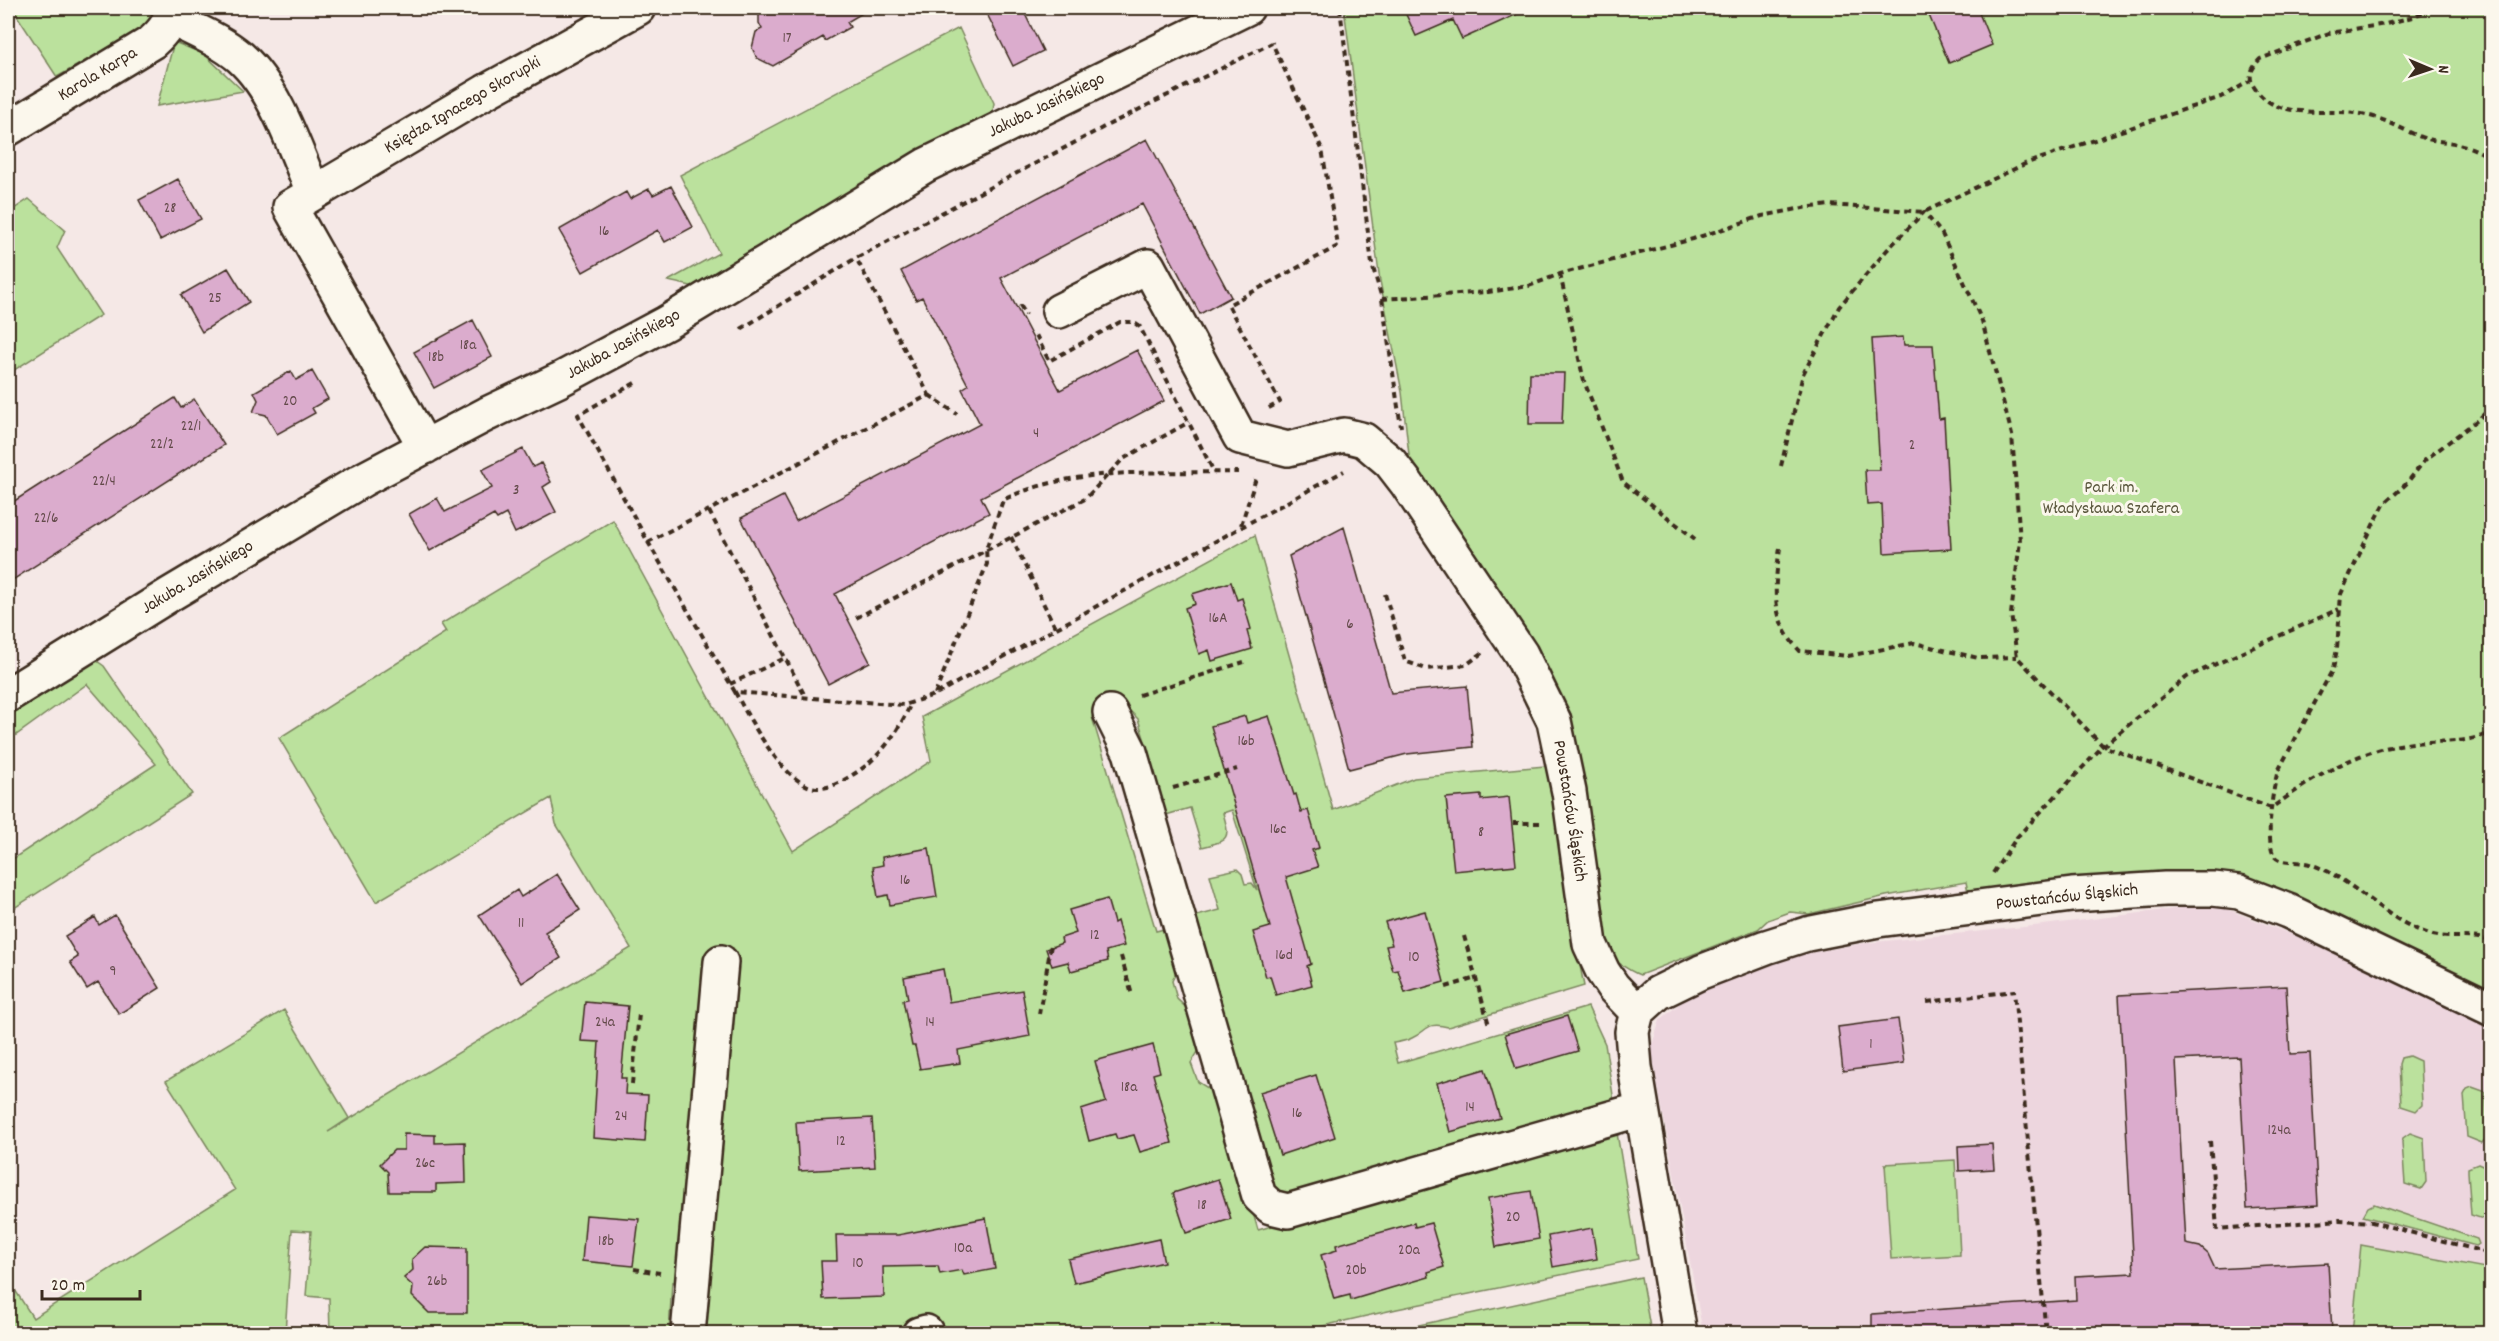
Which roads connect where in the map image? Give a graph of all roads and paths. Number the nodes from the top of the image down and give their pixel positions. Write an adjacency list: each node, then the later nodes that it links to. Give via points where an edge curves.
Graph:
1 (638, 8): 9 (street, Księdza Ignacego Skorupki)
2 (1247, 8): 25 (street, Jakuba Jasińskiego, via 926,165 666,323)
3 (1340, 8): 13 (path, via 1372,264)
4 (2433, 8): 6 (path, via 2386,24 2329,33 2260,59 2252,69)
5 (171, 13): 7 (street, Karola Karpa, via 163,32 152,42); 9 (street, via 240,57 257,76 274,103)
6 (2250, 81): 8 (path, via 2273,104 2289,110 2365,114 2423,138 2463,145); 10 (path, via 2224,96 2027,163)
7 (8, 129)
8 (2492, 158)
9 (302, 200): 25 (street)
10 (1924, 212): 12 (path, via 1830,205 1782,212); 26 (path, via 1839,307 1803,374); 42 (path, via 1942,234 1982,321 2012,435 2020,541 2011,614)
11 (856, 258): 16 (path); 19 (path); 23 (path, via 1272,42 1322,149 1338,246 1228,305 1280,402)
12 (1560, 274): 13 (path, via 1529,285 1488,292); 33 (path, via 1584,381 1623,482)
13 (1382, 299): 24 (path)
14 (1020, 305): 15 (path)
15 (1044, 317): 23 (street, via 1148,266)
16 (741, 329)
17 (1035, 333): 22 (path, via 1049,361 1120,322 1133,322 1140,327)
18 (635, 383): 34 (path, via 578,415)
19 (929, 395): 21 (path); 30 (path)
20 (2492, 406): 38 (path, via 2424,460 2385,503 2342,594)
21 (957, 414)
22 (1189, 422): 28 (path, via 1123,459); 29 (path)
23 (1234, 427): 41 (street, Powstańców Śląskich, via 1240,437 1288,449 1344,435 1364,440 1390,462 1407,484)
24 (1402, 431)
25 (425, 447): 47 (street, Jakuba Jasińskiego, via 267,536)
26 (1781, 466)
27 (1345, 471): 31 (path)
28 (1111, 473): 29 (path); 32 (path, via 1085,498); 36 (path, via 1028,488 1003,500)
29 (1215, 473): 31 (path, via 1258,472)
30 (710, 511): 34 (path); 43 (path)
31 (1241, 526): 40 (path)
32 (1011, 537): 36 (path); 40 (path)
33 (1695, 539)
34 (648, 542): 45 (path)
35 (1780, 548): 42 (path, via 1776,614 1800,651 1848,656 1914,644 1978,658)
36 (986, 549): 39 (path); 48 (path, via 987,564)
37 (1384, 594): 41 (path, via 1405,661 1417,668 1466,665)
38 (2339, 609): 54 (path, via 2187,677); 57 (path, via 2333,669 2278,771)
39 (856, 618)
40 (1055, 627): 48 (path)
41 (1507, 635): 69 (street, Powstańców Śląskich, via 1521,654 1554,721 1569,792 1590,944 1613,987)
42 (2017, 657): 54 (path)
43 (785, 658): 45 (path); 50 (path)
44 (1244, 662): 49 (path)
45 (730, 684): 46 (path)
46 (735, 693): 50 (path); 51 (path, via 761,740 791,773 815,788 836,784 872,762 903,721)
47 (8, 695)
48 (934, 695): 51 (path)
49 (1138, 695)
50 (805, 696): 51 (path)
51 (911, 703)
52 (1110, 712): 56 (street, via 1130,752)
53 (2492, 732): 57 (path, via 2475,740 2408,743 2377,749 2333,767)
54 (2103, 746): 57 (path); 58 (path, via 2017,837)
55 (1237, 769): 56 (path)
56 (1143, 798): 74 (street, via 1259,1196 1271,1207 1288,1211)
57 (2271, 808): 60 (path, via 2272,851 2276,858 2308,863 2326,871 2416,929)
58 (1991, 875)
59 (1464, 936): 64 (path)
60 (2492, 942)
61 (1051, 945): 71 (path)
62 (1121, 956): 66 (path)
63 (721, 962): 77 (street)
64 (1476, 978): 65 (path); 72 (path)
65 (1446, 987)
66 (1132, 995)
67 (1927, 1002): 79 (path, via 2014,991)
68 (2492, 1009): 69 (street, Powstańców Śląskich, via 2260,899 2239,892 2204,889 2072,895 1878,920 1807,934 1701,972 1658,993)
69 (1637, 1012): 74 (street, via 1632,1049)
70 (639, 1014): 73 (path)
71 (1039, 1014)
72 (1490, 1025)
73 (632, 1084)
74 (1642, 1109): 78 (street)
75 (2210, 1141): 76 (path, via 2217,1229 2372,1222)
76 (2492, 1254)
77 (688, 1334)
78 (1680, 1334)
79 (2046, 1334)

